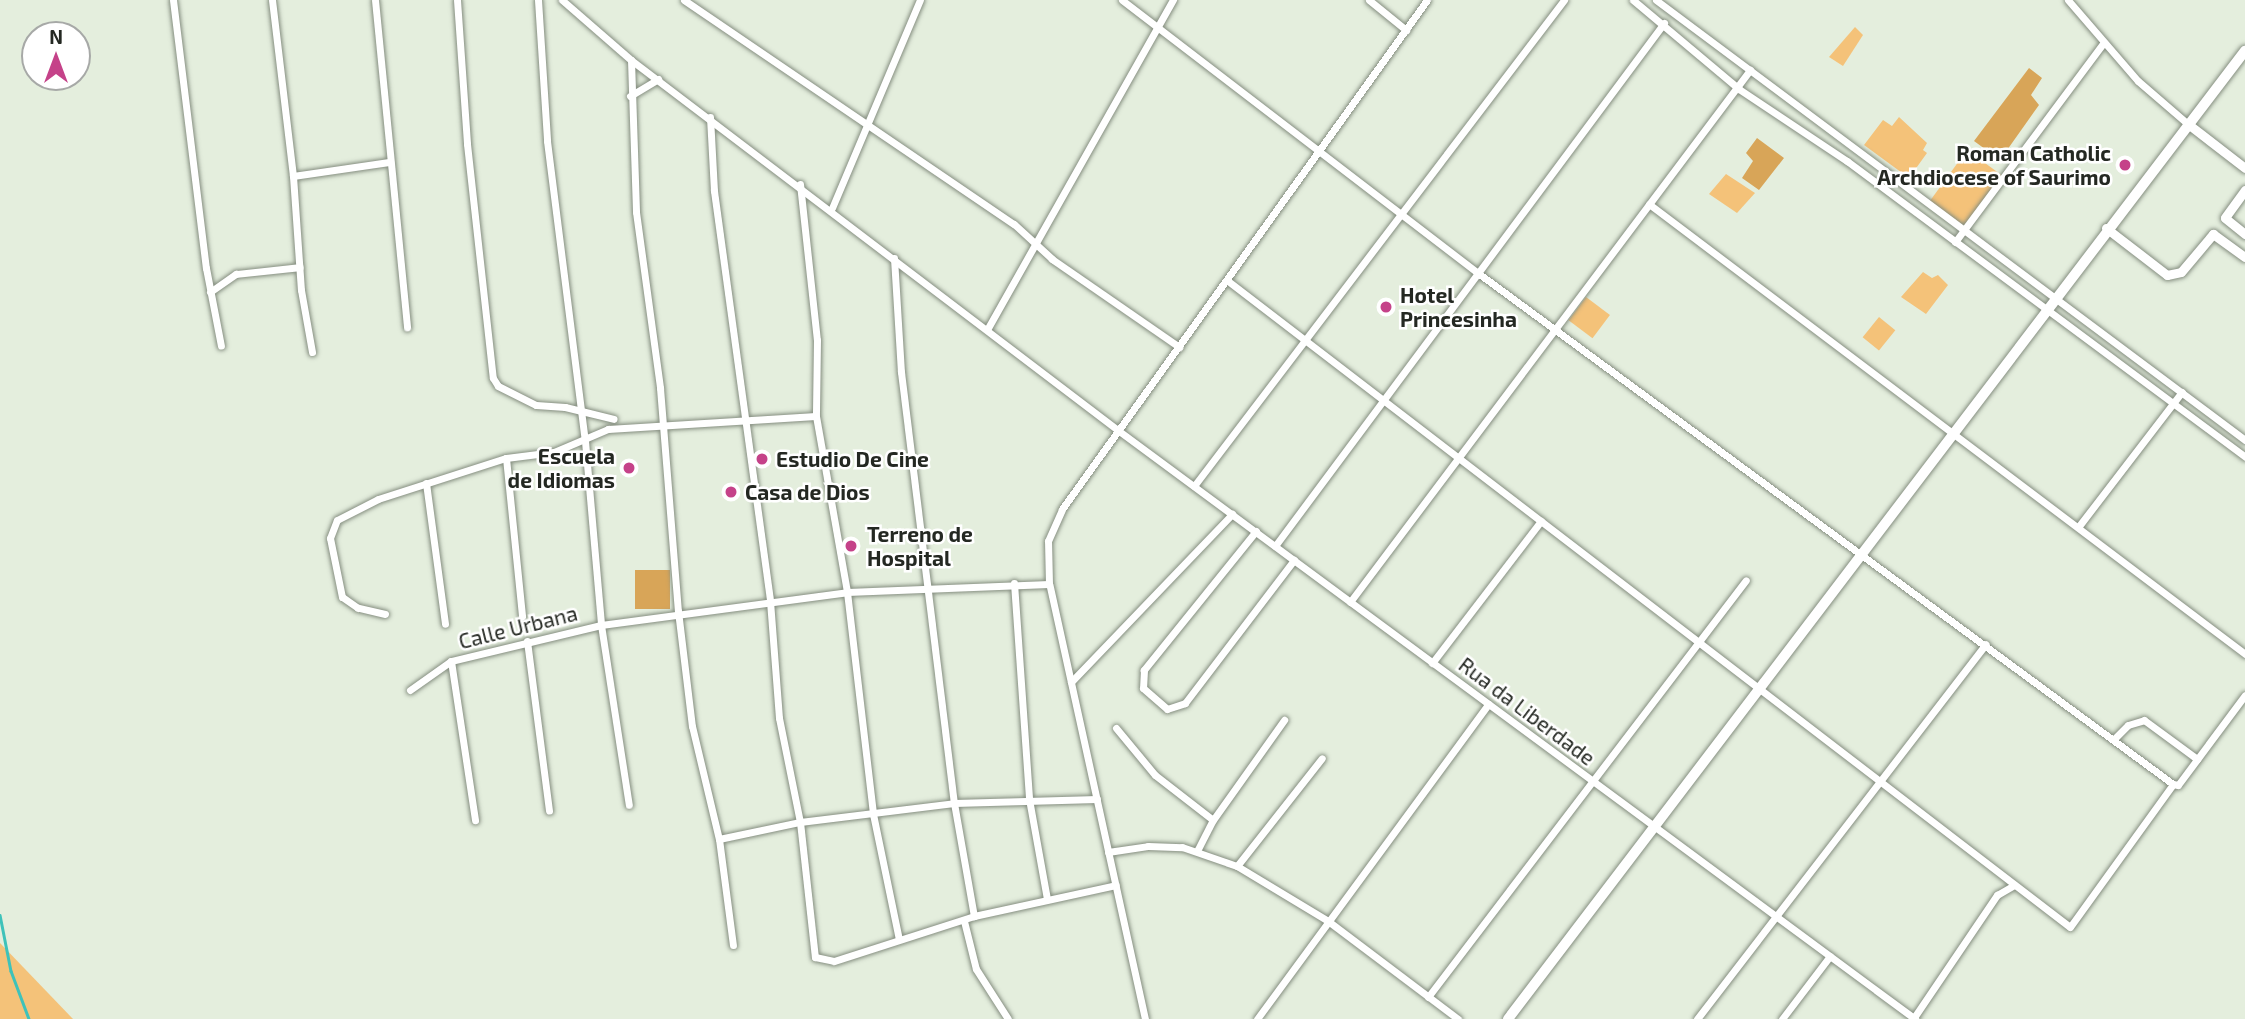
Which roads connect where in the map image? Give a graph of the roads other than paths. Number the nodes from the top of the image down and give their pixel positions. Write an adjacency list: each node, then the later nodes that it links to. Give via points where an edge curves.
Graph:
1 (173, 0): 53 (street)
2 (272, 0): 33 (street)
3 (375, 0): 31 (street)
4 (457, 0): 66 (street, via 467,144 493,378 498,386 536,405 565,407)
5 (538, 0): 66 (street, via 549,155)
6 (562, 0): 22 (street, Rua da Liberdade)
7 (684, 0): 28 (street)
8 (920, 0): 28 (street)
9 (1122, 0): 18 (street)
10 (1173, 0): 18 (street)
11 (1368, 0): 19 (street)
12 (1427, 0): 19 (street)
13 (1564, 0): 38 (street)
14 (1633, 0): 17 (street)
15 (1656, 0): 23 (street)
16 (2068, 0): 20 (street)
17 (1664, 23): 25 (street); 51 (street)
18 (1158, 25): 30 (street); 46 (street)
19 (1406, 30): 30 (street)
20 (2104, 42): 29 (street); 42 (street)
21 (2244, 54): 29 (main road)
22 (631, 60): 24 (street, Rua da Liberdade); 26 (street)
23 (1750, 70): 25 (street); 42 (street)
24 (658, 79): 26 (street); 27 (street, Rua da Liberdade)
25 (1739, 89): 36 (street); 45 (street, via 1847,161)
26 (630, 96): 70 (street, via 636,212)
27 (710, 117): 34 (street, Rua da Liberdade); 69 (street, via 714,191)
28 (867, 124): 37 (street); 46 (street)
29 (2188, 124): 32 (street); 41 (main road)
30 (1319, 152): 38 (street); 52 (street)
31 (389, 162): 33 (street); 56 (street)
32 (2245, 168)
33 (293, 176): 50 (street)
34 (800, 184): 37 (street, Rua da Liberdade); 67 (street, via 817,340)
35 (2245, 190): 39 (street)
36 (1649, 204): 58 (street); 72 (street)
37 (832, 208): 49 (street, Rua da Liberdade)
38 (1400, 214): 51 (street); 59 (street)
39 (2225, 218): 40 (street); 43 (street)
40 (2236, 227): 44 (street); 47 (street)
41 (2106, 228): 43 (street, via 2155,270 2172,276 2181,272); 54 (main road)
42 (1964, 231): 45 (street); 54 (street)
43 (2213, 234): 47 (street)
44 (2245, 234)
45 (1955, 242): 55 (street)
46 (1038, 243): 57 (street); 61 (street, via 1052,258)
47 (2225, 243): 48 (street)
48 (2245, 257)
49 (894, 258): 57 (street, Rua da Liberdade); 90 (street, via 895,318)
50 (300, 267): 53 (street, via 236,274); 62 (street)
51 (1478, 273): 58 (street); 64 (street)
52 (1228, 281): 59 (street); 61 (street)
53 (210, 292): 60 (street)
54 (2054, 296): 55 (main road); 63 (street)
55 (2046, 309): 65 (street); 72 (main road)
56 (407, 327)
57 (988, 328): 71 (street, Rua da Liberdade)
58 (1555, 328): 75 (street); 85 (street)
59 (1305, 341): 64 (street); 79 (street)
60 (220, 346)
61 (1178, 347): 71 (street)
62 (312, 352)
63 (2182, 392): 65 (street); 73 (street)
64 (1383, 400): 75 (street); 84 (street)
65 (2173, 402): 76 (street); 82 (street)
66 (581, 414): 68 (street); 74 (street)
67 (816, 416): 69 (street); 91 (street)
68 (614, 419)
69 (747, 420): 70 (street); 92 (street)
70 (663, 425): 74 (street, via 608,429); 94 (street)
71 (1119, 431): 79 (street, Rua da Liberdade); 89 (street, via 1052,529 1046,551)
72 (1954, 432): 82 (street); 85 (main road)
73 (2245, 440)
74 (585, 441): 77 (street, via 554,452); 98 (street)
75 (1459, 455): 81 (street); 93 (street)
76 (2245, 457)
77 (506, 458): 78 (street); 96 (street)
78 (426, 483): 95 (street, via 378,499 333,526 330,538 342,597 358,608); 97 (street)
79 (1194, 486): 80 (street, Rua da Liberdade)
80 (1233, 514): 83 (street, Rua da Liberdade); 105 (street)
81 (1541, 521): 100 (street); 104 (street)
82 (2079, 526): 102 (street)
83 (1255, 531): 84 (street, Rua da Liberdade); 86 (street, via 1144,670 1143,688 1167,709 1185,703)
84 (1275, 546): 86 (street, Rua da Liberdade)
85 (1861, 551): 101 (street); 106 (main road)
86 (1294, 560): 93 (street, Rua da Liberdade)
87 (1746, 580): 100 (street)
88 (1014, 583): 89 (street, Calle Urbana); 90 (street, Calle Urbana); 118 (street)
89 (1049, 584): 105 (street)
90 (928, 585): 91 (street, Calle Urbana); 120 (street)
91 (847, 592): 92 (street, Calle Urbana); 123 (street)
92 (770, 601): 94 (street, Calle Urbana); 126 (street, via 779,718)
93 (1350, 602): 104 (street, Rua da Liberdade)
94 (678, 611): 98 (street, Calle Urbana); 128 (street, via 692,726)
95 (385, 614)
96 (522, 616)
97 (445, 624)
98 (601, 625): 99 (street, Calle Urbana); 121 (street)
99 (527, 641): 103 (street, Calle Urbana); 122 (street)
100 (1698, 643): 106 (street); 115 (street)
101 (1986, 644): 112 (street); 116 (street)
102 (2245, 654)
103 (450, 662): 107 (street, Calle Urbana); 124 (street)
104 (1432, 663): 109 (street, Rua da Liberdade)
105 (1071, 682): 119 (street)
106 (1759, 689): 116 (street); 127 (main road)
107 (410, 690)
108 (2245, 695): 114 (street)
109 (1488, 705): 115 (street, Rua da Liberdade); 138 (street)
110 (1284, 720): 125 (street)
111 (1116, 729): 125 (street, via 1156,775)
112 (2115, 738): 114 (street, via 2128,725 2144,720); 117 (street)
113 (1322, 758): 131 (street)
114 (2197, 759): 117 (street, via 2178,785)
115 (1592, 782): 127 (street, Rua da Liberdade); 142 (street)
116 (1881, 782): 133 (street); 136 (street)
117 (2173, 784): 133 (street, via 2070,927)
118 (1029, 799): 119 (street); 120 (street); 134 (street)
119 (1097, 799): 130 (street)
120 (954, 803): 123 (street); 135 (street)
121 (629, 805)
122 (549, 811)
123 (873, 814): 126 (street); 139 (street)
124 (475, 820)
125 (1213, 820): 129 (street)
126 (800, 822): 128 (street); 139 (street, via 816,957 834,961)
127 (1652, 826): 136 (street, Rua da Liberdade); 147 (main road)
128 (719, 839): 140 (street)
129 (1197, 851): 130 (street, via 1148,846); 131 (street)
130 (1108, 852): 132 (street)
131 (1237, 866): 138 (street)
132 (1116, 885): 134 (street); 144 (street)
133 (2014, 885): 150 (street, via 1997,895)
134 (1047, 899): 135 (street)
135 (974, 916): 137 (street)
136 (1777, 917): 141 (street, Rua da Liberdade); 148 (street)
137 (964, 920): 139 (street); 143 (street, via 976,969)
138 (1328, 920): 142 (street); 145 (street)
139 (898, 939)
140 (733, 945)
141 (1830, 956): 149 (street); 150 (street, Rua da Liberdade)
142 (1428, 998): 146 (street)
143 (1009, 1019)
144 (1145, 1019)
145 (1257, 1019)
146 (1458, 1019)
147 (1508, 1019)
148 (1697, 1019)
149 (1782, 1019)
150 (1914, 1019)

